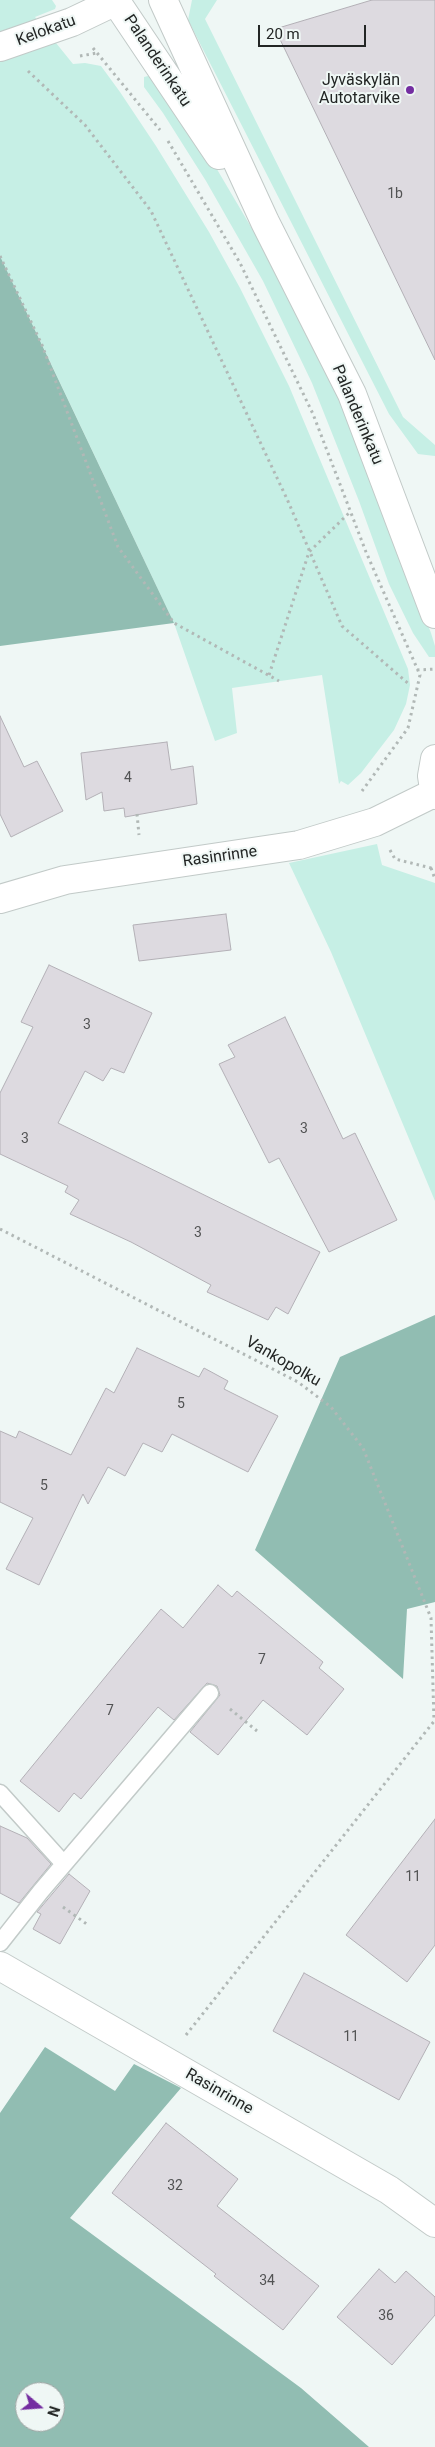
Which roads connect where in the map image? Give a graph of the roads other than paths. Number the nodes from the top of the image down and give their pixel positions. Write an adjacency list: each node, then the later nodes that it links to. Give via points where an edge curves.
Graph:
1 (116, 0): 3 (street, Kelokatu, via 72,22); 4 (street, Palanderinkatu)
2 (163, 0): 4 (street, Palanderinkatu)
3 (1, 47)
4 (265, 222): 5 (street, Palanderinkatu, via 352,394)
5 (435, 614)
6 (435, 759): 7 (street, via 432,776)
7 (434, 794): 8 (street, Rasinrinne, via 375,822 299,845 65,880)
8 (0, 899)
9 (210, 1693): 11 (lane)
10 (0, 1793): 11 (lane)
11 (64, 1864): 12 (lane)
12 (0, 1942)
13 (0, 1966): 14 (street, Rasinrinne, via 389,2190)
14 (435, 2223)

